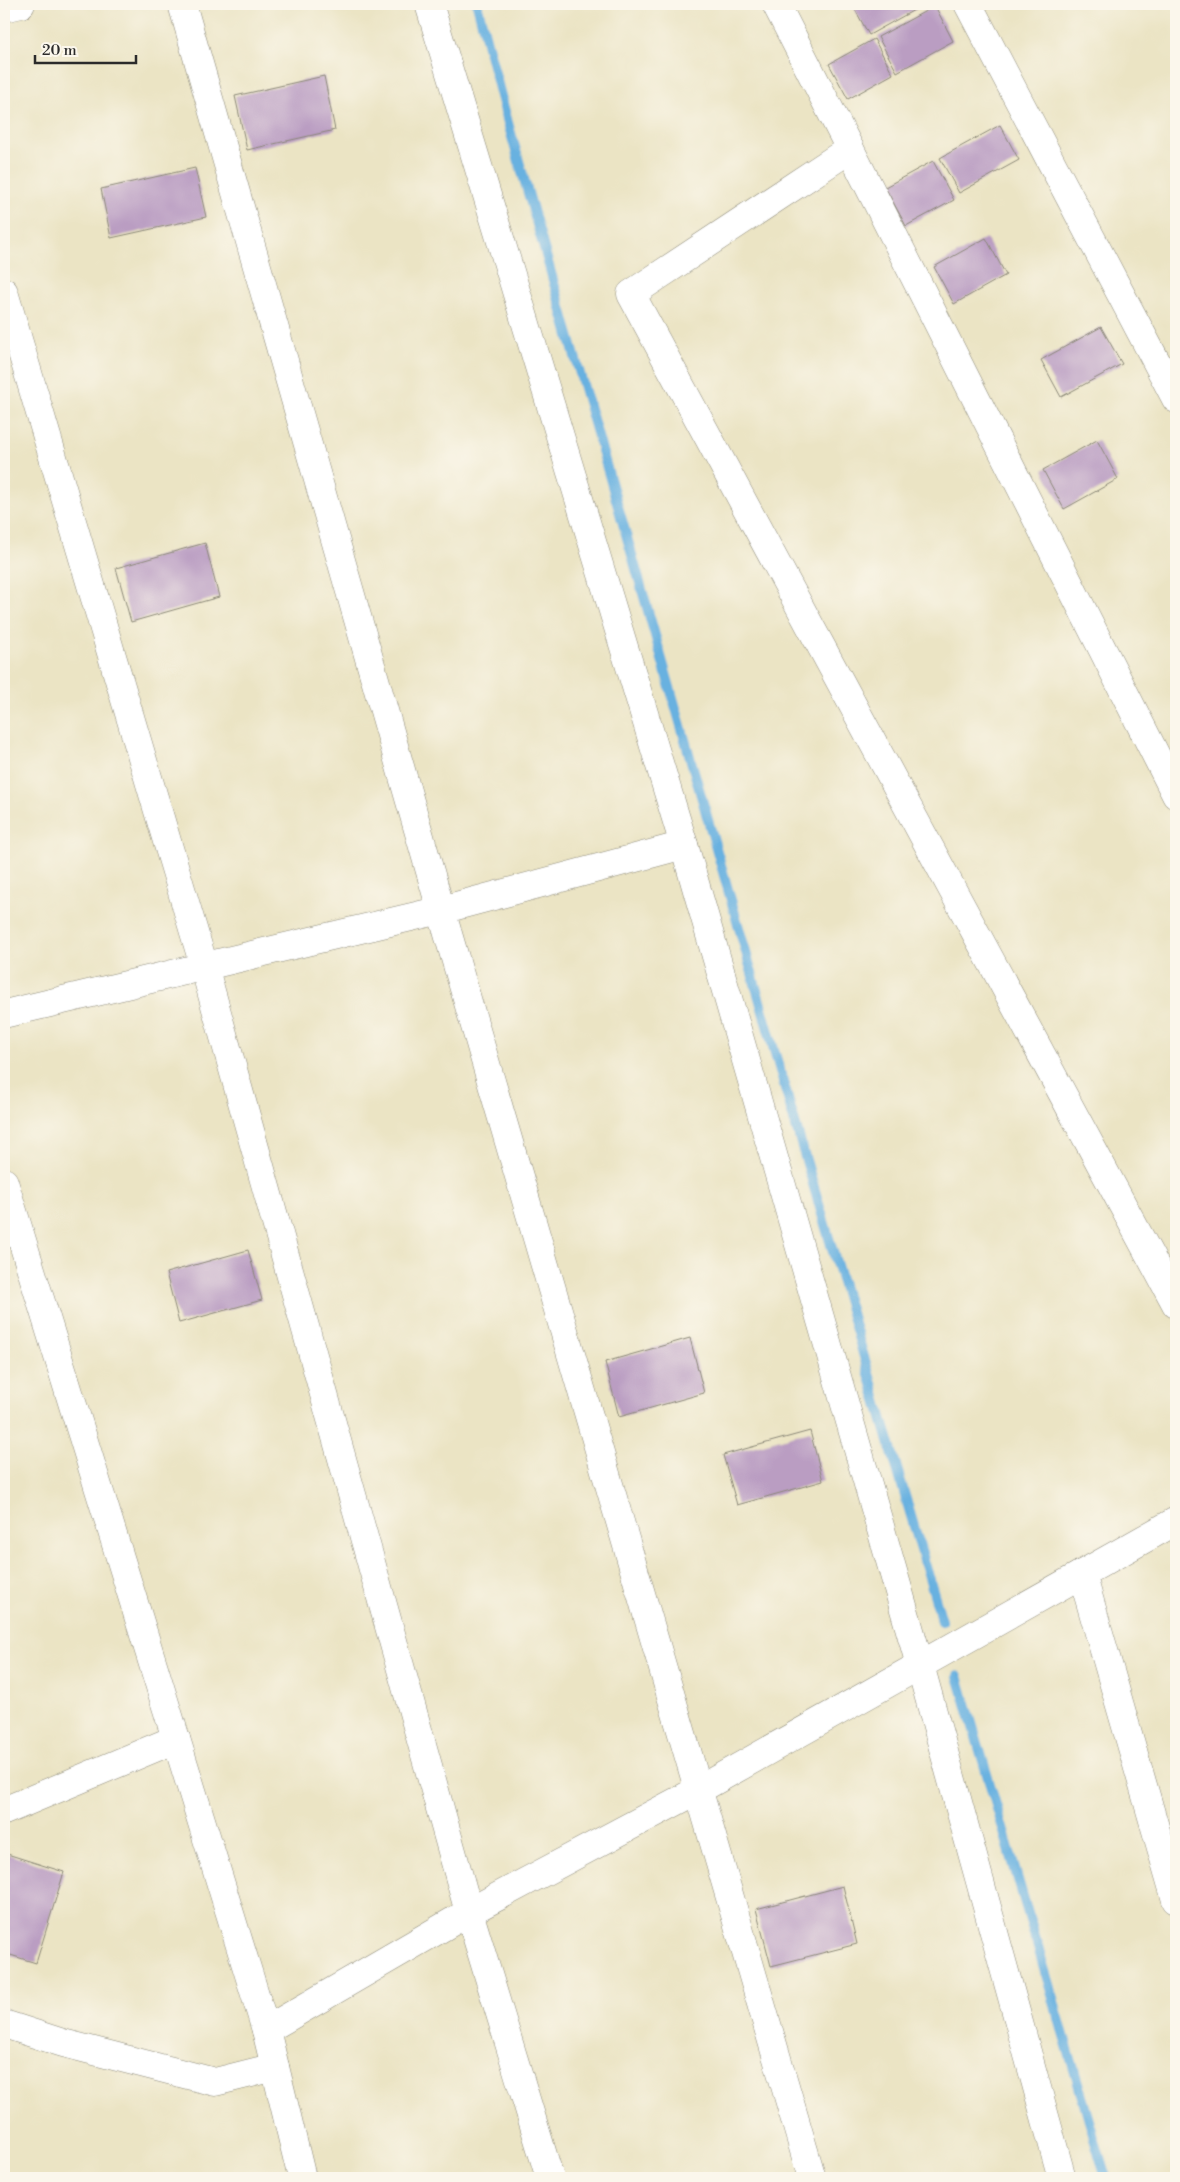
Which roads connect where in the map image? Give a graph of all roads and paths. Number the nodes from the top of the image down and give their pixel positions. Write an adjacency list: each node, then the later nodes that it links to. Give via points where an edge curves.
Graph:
1 (20, 4): 6 (street)
2 (182, 4): 12 (street)
3 (430, 4): 11 (street)
4 (776, 4): 7 (street)
5 (968, 4): 9 (street)
6 (4, 8)
7 (850, 149): 10 (street); 16 (street, via 632,294)
8 (4, 292): 13 (street)
9 (1176, 398)
10 (1176, 795)
11 (684, 845): 12 (street); 19 (street)
12 (441, 910): 13 (street); 21 (street)
13 (204, 966): 14 (street); 24 (street)
14 (4, 1014)
15 (4, 1182): 20 (street)
16 (1176, 1304)
17 (1176, 1521): 18 (street)
18 (1082, 1574): 19 (street); 23 (street)
19 (920, 1665): 21 (street); 31 (street)
20 (176, 1740): 22 (street); 26 (street)
21 (700, 1790): 24 (street); 30 (street)
22 (4, 1811)
23 (1176, 1900)
24 (469, 1912): 26 (street); 29 (street)
25 (4, 2024): 27 (street, via 63,2043 215,2082)
26 (266, 2030): 27 (street)
27 (274, 2067): 28 (street)
28 (302, 2178)
29 (550, 2178)
30 (812, 2178)
31 (1062, 2178)

